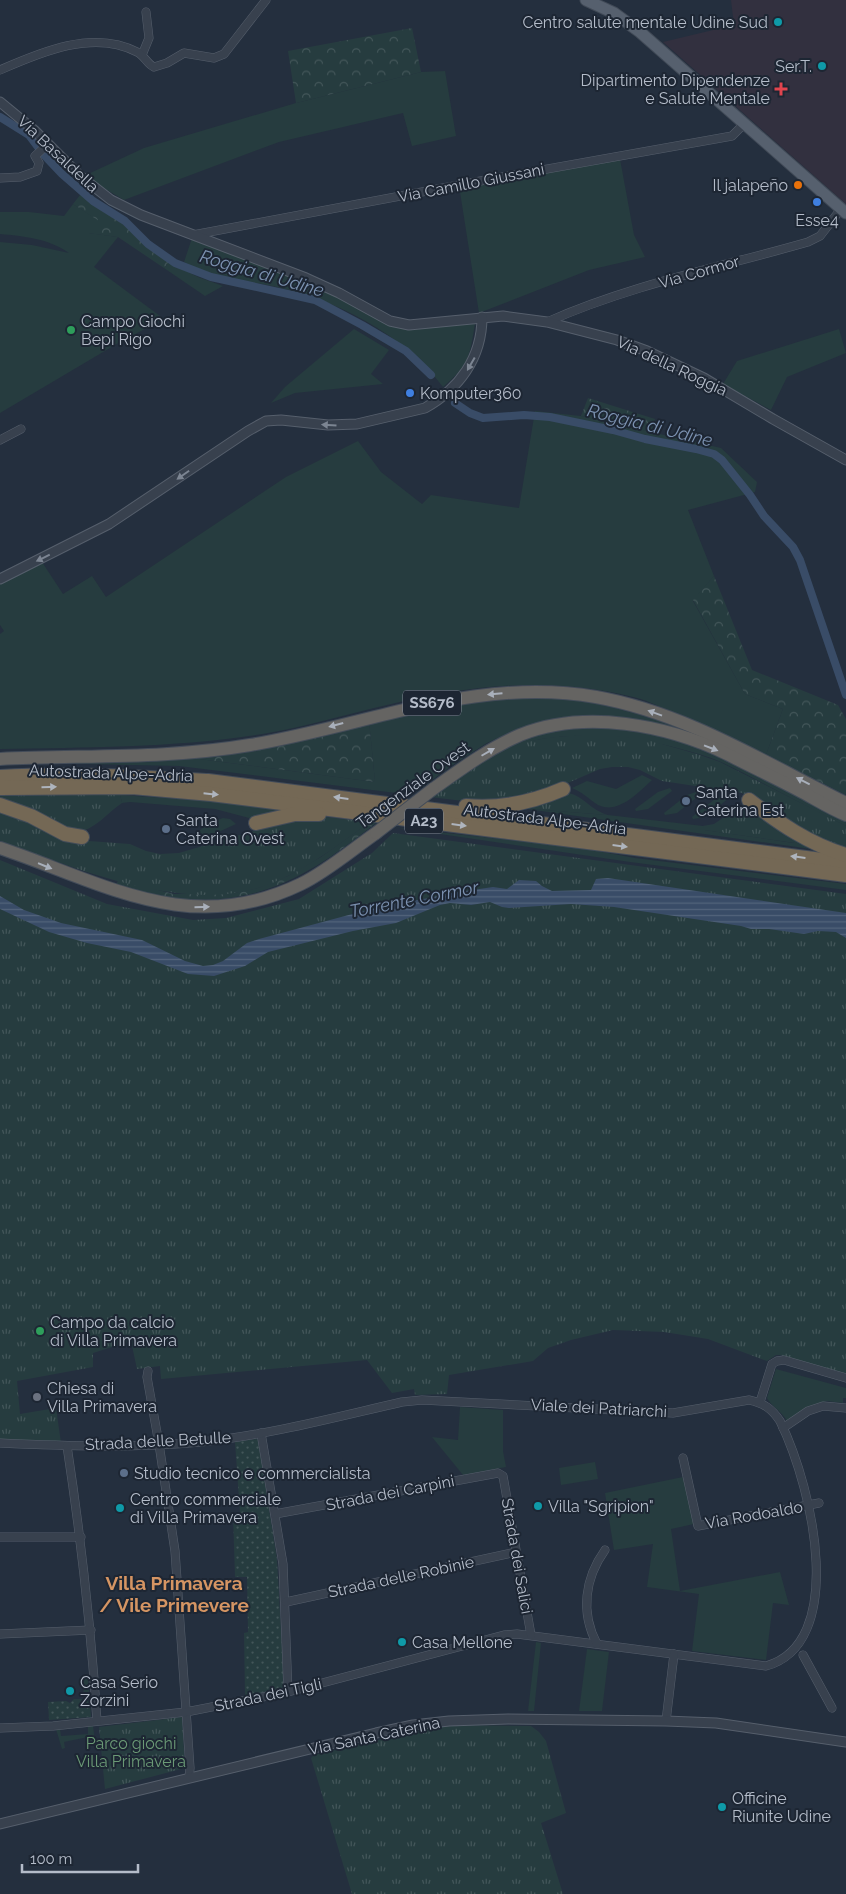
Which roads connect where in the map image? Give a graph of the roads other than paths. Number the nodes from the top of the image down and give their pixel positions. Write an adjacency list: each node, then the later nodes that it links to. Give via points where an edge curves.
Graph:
1 (266, 0): 4 (street, via 224,54 211,58 184,53 154,68)
2 (586, 0): 7 (main road, via 614,13 640,32)
3 (146, 12): 4 (street, via 149,38)
4 (142, 55): 5 (street, via 110,44 86,43 52,50)
5 (0, 70)
6 (0, 102): 8 (street, Via Basaldella)
7 (745, 123): 10 (main road); 11 (street, Via Camillo Giussani, via 732,136)
8 (46, 146): 9 (street, via 36,154 39,168 32,174); 11 (street, Via Basaldella, via 111,200)
9 (0, 178)
10 (844, 211): 13 (street, Via Cormor, via 820,236 808,242 613,297)
11 (193, 235): 12 (street, Via Basaldella, via 306,278 396,324)
12 (482, 317): 13 (street, Via della Roggia, via 503,316); 17 (street, one-way to 17, via 476,355 468,370 447,392 425,408 356,424 266,421 109,524)
13 (547, 322): 16 (street, Via della Roggia, via 616,340 679,366 727,390)
14 (21, 429): 15 (street)
15 (0, 440)
16 (846, 460)
17 (0, 579)
18 (0, 759): 24 (highway, SS676, one-way to 18, via 692,726 621,702 555,692 516,692 446,700 250,745 190,752)
19 (0, 777): 23 (highway, Autostrada Alpe-Adria / A23, one-way to 19, via 208,781 66,775)
20 (0, 788): 26 (highway, Autostrada Alpe-Adria / A23, one-way to 26, via 132,787)
21 (563, 790): 23 (highway, via 527,801 491,806 399,798)
22 (749, 800): 31 (highway, via 808,840)
23 (370, 802): 32 (highway, Autostrada Alpe-Adria / A23, one-way to 23)
24 (846, 803)
25 (0, 805): 29 (highway, via 31,816 65,834)
26 (382, 815): 28 (highway, via 363,820 308,813); 33 (highway, Autostrada Alpe-Adria / A23, one-way to 33)
27 (846, 815): 30 (highway, Tangenziale Ovest, one-way to 27, bridge, via 76,878 147,900 196,907 238,905 280,894 303,883 490,750 522,735 568,724 600,722 661,731 725,753)
28 (256, 822)
29 (82, 837)
30 (0, 848)
31 (846, 855)
32 (846, 863)
33 (846, 875)
34 (148, 1371): 42 (street)
35 (846, 1378): 37 (street, via 784,1360 777,1361 772,1364)
36 (402, 1402): 37 (street, Viale dei Patriarchi, via 422,1400 673,1413 749,1400); 40 (street, Strada delle Betulle)
37 (760, 1402): 39 (street, via 773,1410)
38 (846, 1408): 39 (street, via 823,1406 808,1411)
39 (784, 1428): 44 (street, Via Rodoaldo, via 820,1506 698,1526)
40 (261, 1433): 42 (street, Strada delle Betulle, via 201,1442); 46 (street)
41 (0, 1443): 43 (street, Strada delle Betulle)
42 (159, 1444): 43 (street, Strada delle Betulle); 59 (street, via 175,1551)
43 (67, 1446): 48 (street)
44 (683, 1458)
45 (503, 1476): 46 (street, Strada dei Carpini, via 498,1473); 50 (street, Strada dei Salici)
46 (275, 1514): 51 (street)
47 (0, 1537): 48 (street)
48 (81, 1537): 52 (street)
49 (605, 1550): 55 (street, via 588,1581 586,1609)
50 (516, 1552): 51 (street, Strada delle Robinie); 54 (street, Strada dei Salici)
51 (286, 1602): 57 (street)
52 (91, 1630): 53 (street); 60 (street)
53 (0, 1634)
54 (532, 1635): 55 (street); 57 (street, Strada dei Tigli, via 504,1635)
55 (597, 1644): 56 (street)
56 (674, 1654): 58 (street, via 766,1666 806,1653); 61 (street)
57 (288, 1692): 59 (street, Strada dei Tigli)
58 (832, 1708)
59 (186, 1712): 60 (street, Strada dei Tigli); 64 (street)
60 (97, 1721): 62 (street, Strada dei Tigli)
61 (666, 1721): 63 (street, Via Santa Caterina, via 716,1723); 64 (street, Via Santa Caterina, via 449,1720)
62 (0, 1728)
63 (846, 1742)
64 (189, 1778): 65 (street, Via Santa Caterina)
65 (0, 1824)

